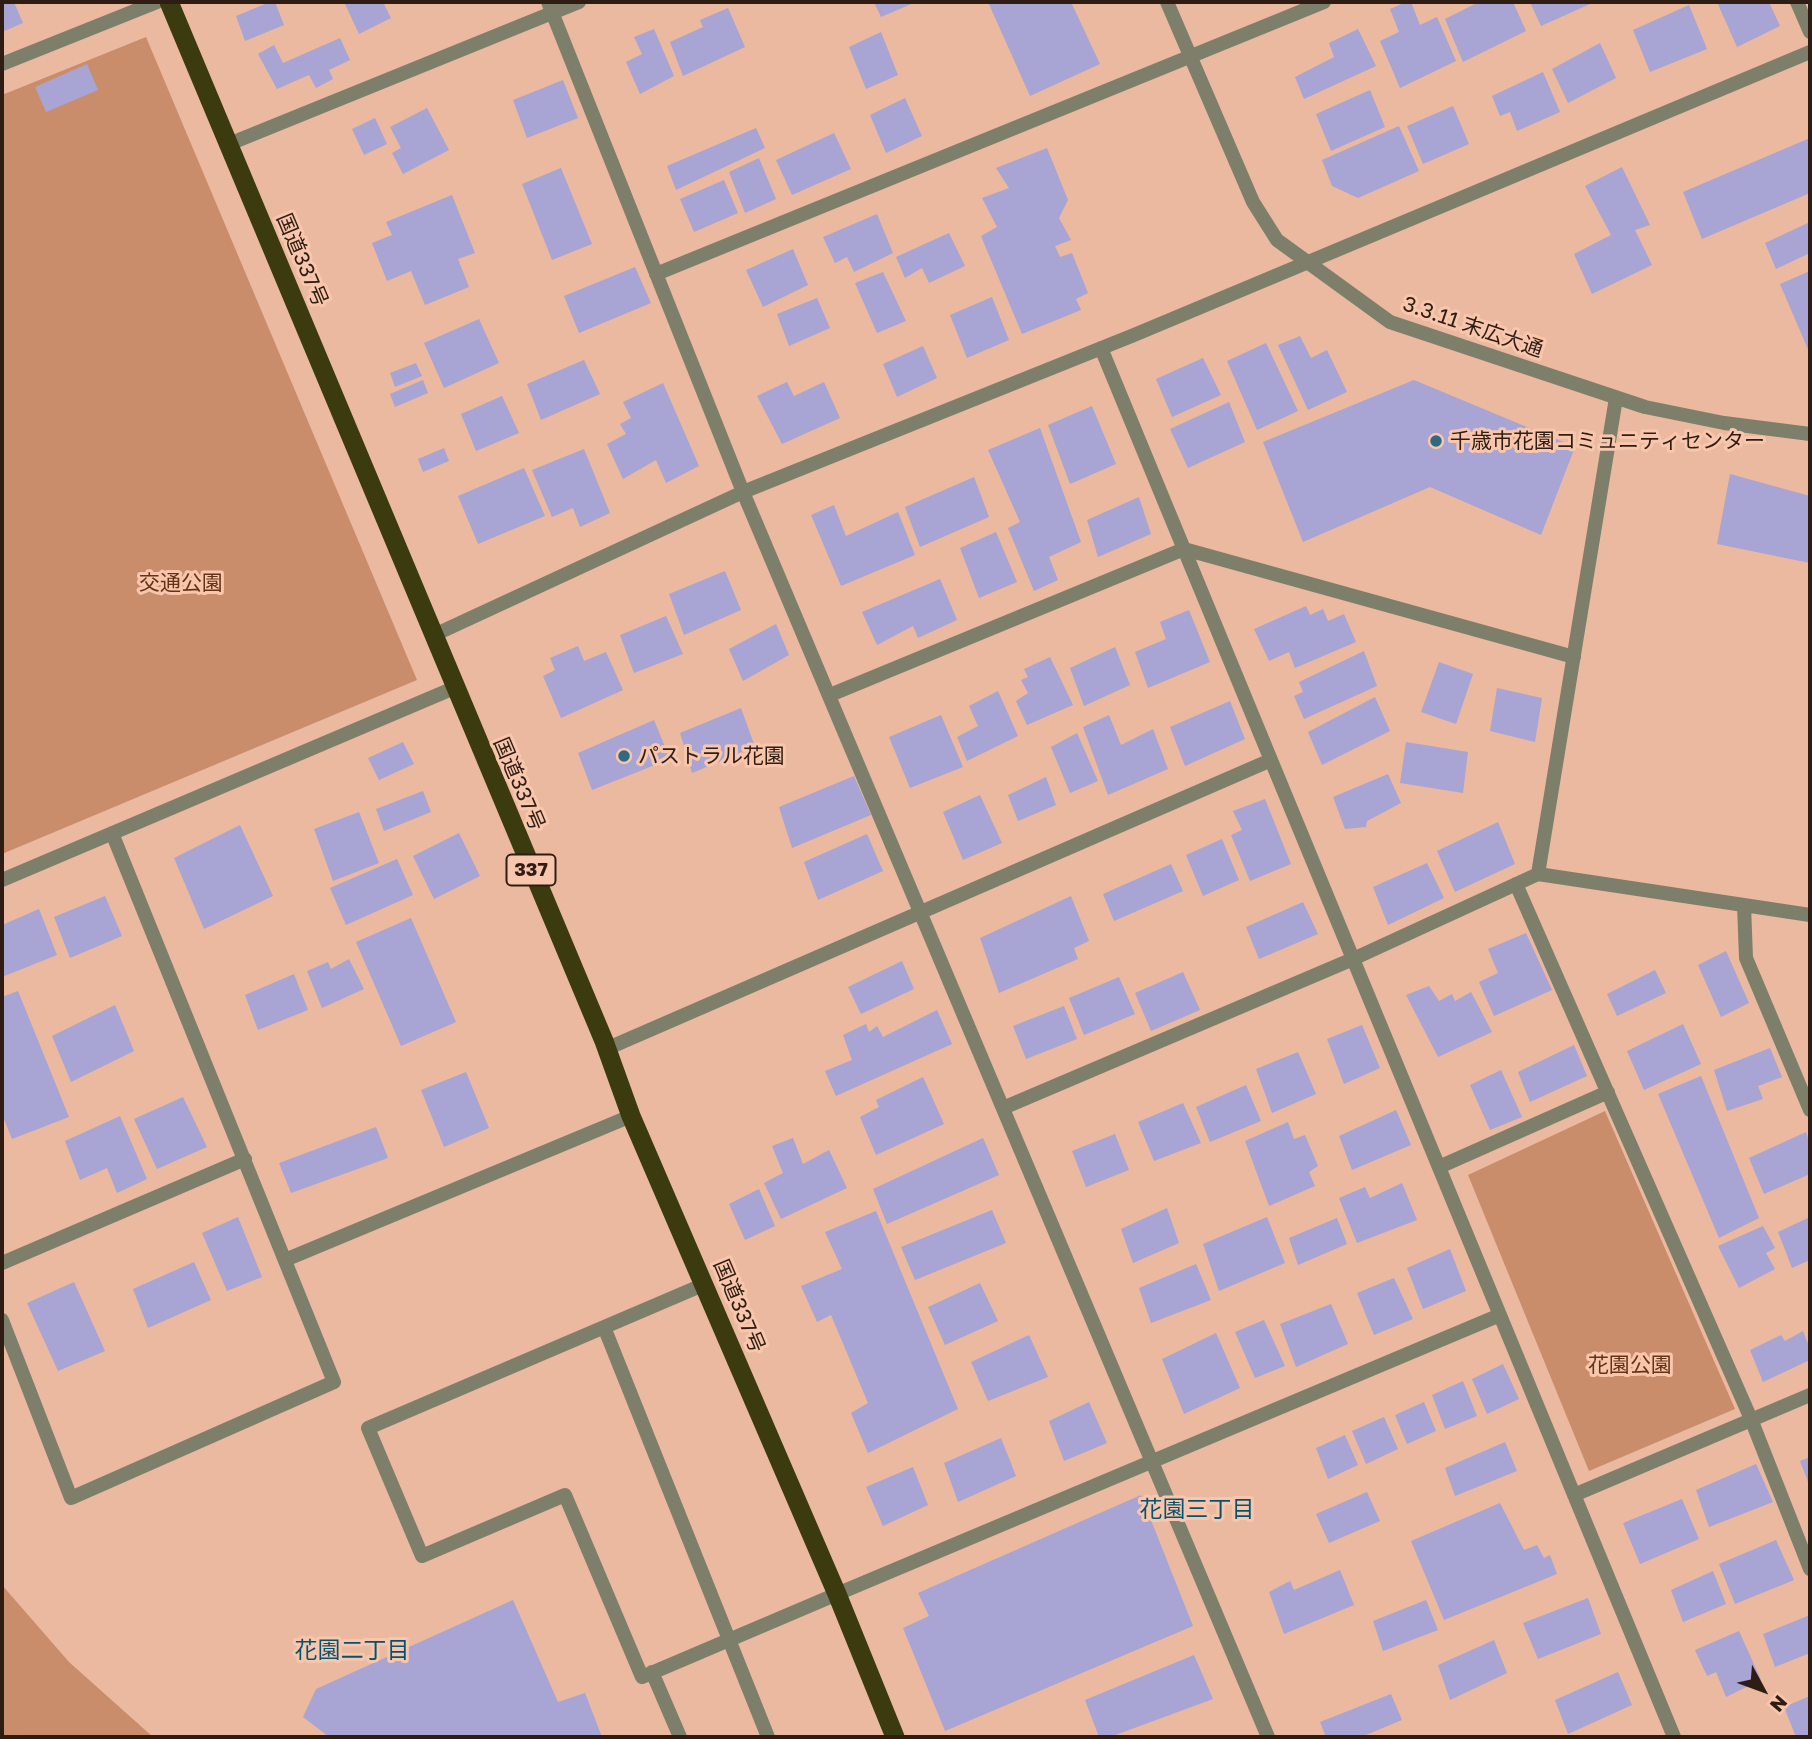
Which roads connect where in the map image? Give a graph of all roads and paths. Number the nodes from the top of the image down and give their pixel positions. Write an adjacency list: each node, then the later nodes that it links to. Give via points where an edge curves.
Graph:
1 (157, 2): 11 (street)
2 (169, 2): 12 (highway, 国道337号 / 337)
3 (579, 2): 7 (street)
4 (1167, 2): 10 (street, 3.3.11 末広大通)
5 (1324, 2): 10 (street)
6 (1797, 2): 8 (street)
7 (550, 7): 12 (street); 14 (street)
8 (1810, 32)
9 (1810, 52): 13 (street)
10 (1191, 58): 13 (street, 3.3.11 末広大通, via 1252,202 1277,240); 14 (street)
11 (2, 64)
12 (229, 144): 20 (highway, 国道337号 / 337)
13 (1304, 262): 15 (street); 16 (street, 3.3.11 末広大通, via 1390,322)
14 (656, 274): 18 (street)
15 (1101, 348): 18 (street); 19 (street)
16 (1616, 398): 17 (street, 3.3.11 末広大通, via 1724,423); 21 (street)
17 (1810, 434)
18 (743, 492): 20 (street); 23 (street)
19 (1184, 549): 21 (street); 23 (street); 24 (street)
20 (434, 635): 22 (highway, 国道337号 / 337)
21 (1574, 657): 26 (street)
22 (454, 688): 25 (street); 33 (highway, 国道337号 / 337)
23 (830, 695): 30 (street)
24 (1271, 760): 30 (street); 32 (street)
25 (112, 833): 27 (street); 38 (street)
26 (1538, 874): 28 (street); 29 (street)
27 (2, 880)
28 (1516, 884): 32 (street); 34 (street)
29 (1744, 905): 31 (street); 36 (street, via 1746,958)
30 (920, 913): 33 (street); 35 (street)
31 (1810, 915)
32 (1353, 959): 35 (street); 39 (street)
33 (606, 1049): 37 (highway, 国道337号 / 337)
34 (1608, 1092): 39 (street); 47 (street)
35 (1003, 1108): 48 (street)
36 (1810, 1110)
37 (631, 1116): 40 (street); 42 (highway, 国道337号 / 337)
38 (245, 1159): 40 (street); 41 (street)
39 (1439, 1167): 43 (street)
40 (285, 1260): 44 (street, via 334,1382 71,1498)
41 (2, 1263)
42 (705, 1284): 45 (street); 51 (highway, 国道337号 / 337)
43 (1500, 1315): 48 (street); 49 (street)
44 (2, 1320)
45 (604, 1327): 52 (street); 53 (street, via 368,1428 422,1556 565,1495 642,1676)
46 (1810, 1395): 47 (street)
47 (1751, 1419): 49 (street); 50 (street)
48 (1152, 1461): 51 (street); 57 (street)
49 (1574, 1495): 58 (street)
50 (1810, 1569)
51 (837, 1594): 52 (street); 56 (highway, 国道337号 / 337)
52 (728, 1640): 53 (street); 55 (street)
53 (652, 1672): 54 (street)
54 (680, 1737)
55 (768, 1737)
56 (895, 1737)
57 (1268, 1737)
58 (1674, 1737)

